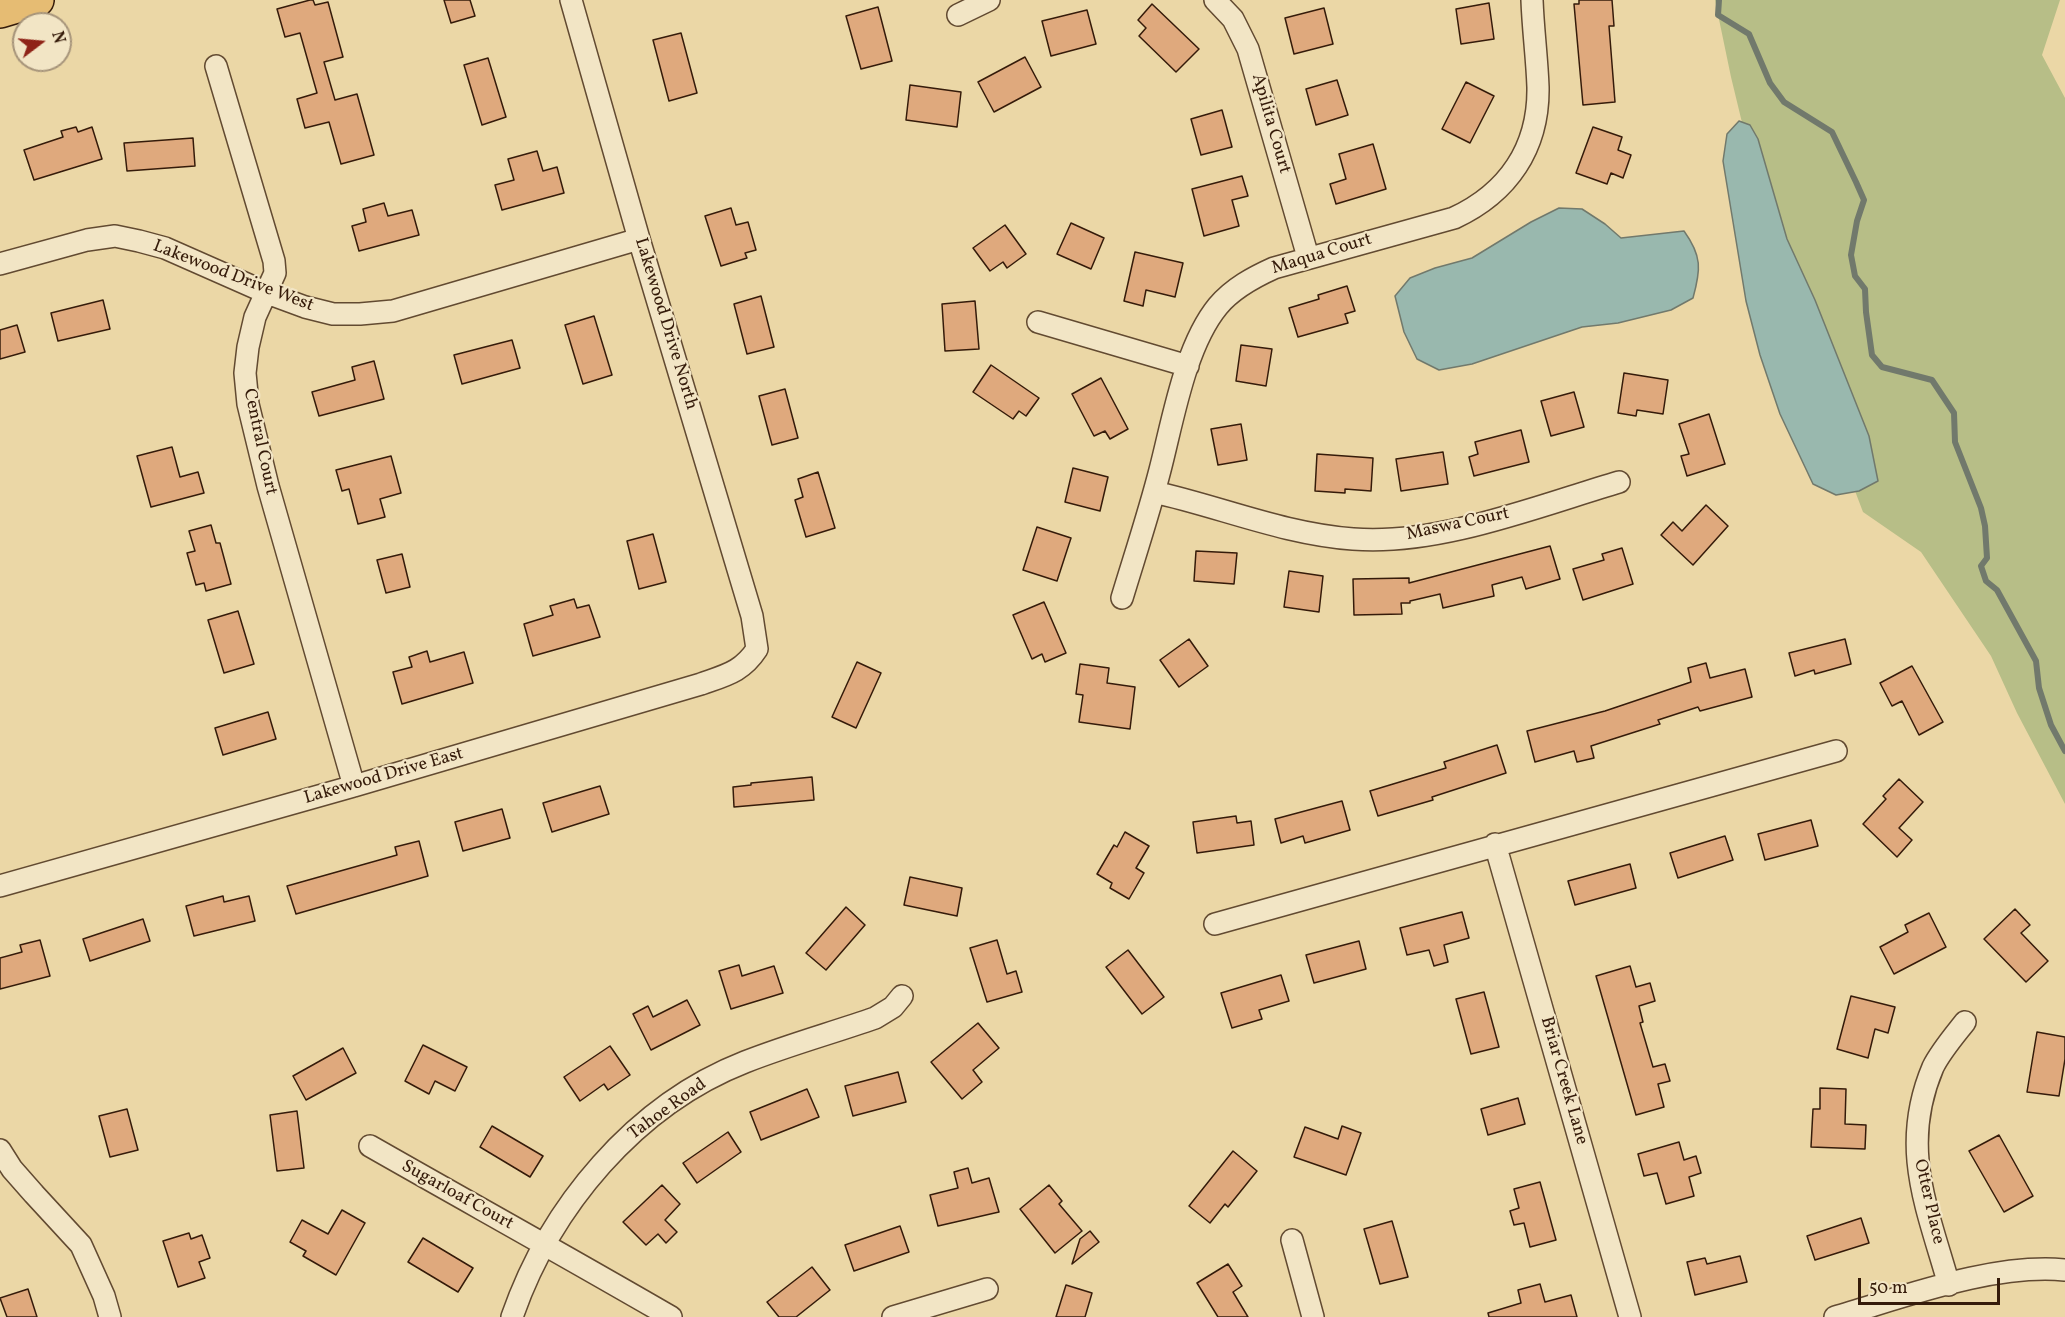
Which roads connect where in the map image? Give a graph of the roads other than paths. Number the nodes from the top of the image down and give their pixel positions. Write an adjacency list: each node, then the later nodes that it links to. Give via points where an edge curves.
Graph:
1 (37, 0): 6 (highway)
2 (571, 0): 9 (street, Lakewood Drive North)
3 (989, 0): 7 (street)
4 (1215, 0): 10 (street, Apilita Court, via 1233,19 1248,49)
5 (1532, 0): 10 (street, Maqua Court, via 1537,110 1532,134 1509,178 1494,194 1454,218)
6 (0, 11)
7 (958, 15)
8 (216, 66): 12 (street, Central Court, via 274,261 275,273)
9 (639, 239): 12 (street, Lakewood Drive West, via 393,310 333,314); 18 (street, Lakewood Drive North, via 752,616)
10 (1308, 257): 14 (street, Maqua Court, via 1264,272 1236,289 1218,306 1203,329)
11 (0, 264): 12 (street, Lakewood Drive West, via 115,236 165,248)
12 (267, 293): 20 (street, Central Court, via 255,317 248,347 248,404)
13 (1038, 322): 14 (street)
14 (1188, 366): 16 (street, Maqua Court)
15 (1619, 482): 16 (street, Maswa Court, via 1429,535 1355,540 1262,523)
16 (1154, 492): 17 (street, Maqua Court)
17 (1122, 598)
18 (757, 649): 20 (street, Lakewood Drive East, via 736,671 701,684)
19 (1836, 751): 21 (street)
20 (354, 786): 22 (street, Lakewood Drive East)
21 (1495, 844): 23 (street); 38 (street, Briar Creek Lane)
22 (0, 886)
23 (1215, 924)
24 (902, 996): 29 (street, Tahoe Road, via 875,1018 744,1062 693,1088 649,1119 611,1153 586,1180)
25 (1965, 1022): 31 (street, Otter Place, via 1934,1066 1920,1109 1915,1146 1920,1184)
26 (370, 1146): 29 (street, Sugarloaf Court)
27 (0, 1150): 33 (street, via 12,1169 81,1245)
28 (1292, 1240): 37 (street)
29 (545, 1244): 34 (street, Tahoe Road); 35 (street, Sugarloaf Court)
30 (2065, 1270): 31 (street, via 2014,1270)
31 (1949, 1285): 39 (street)
32 (987, 1289): 36 (street)
33 (110, 1317)
34 (512, 1317)
35 (671, 1317)
36 (893, 1317)
37 (1313, 1317)
38 (1630, 1317)
39 (1835, 1317)

